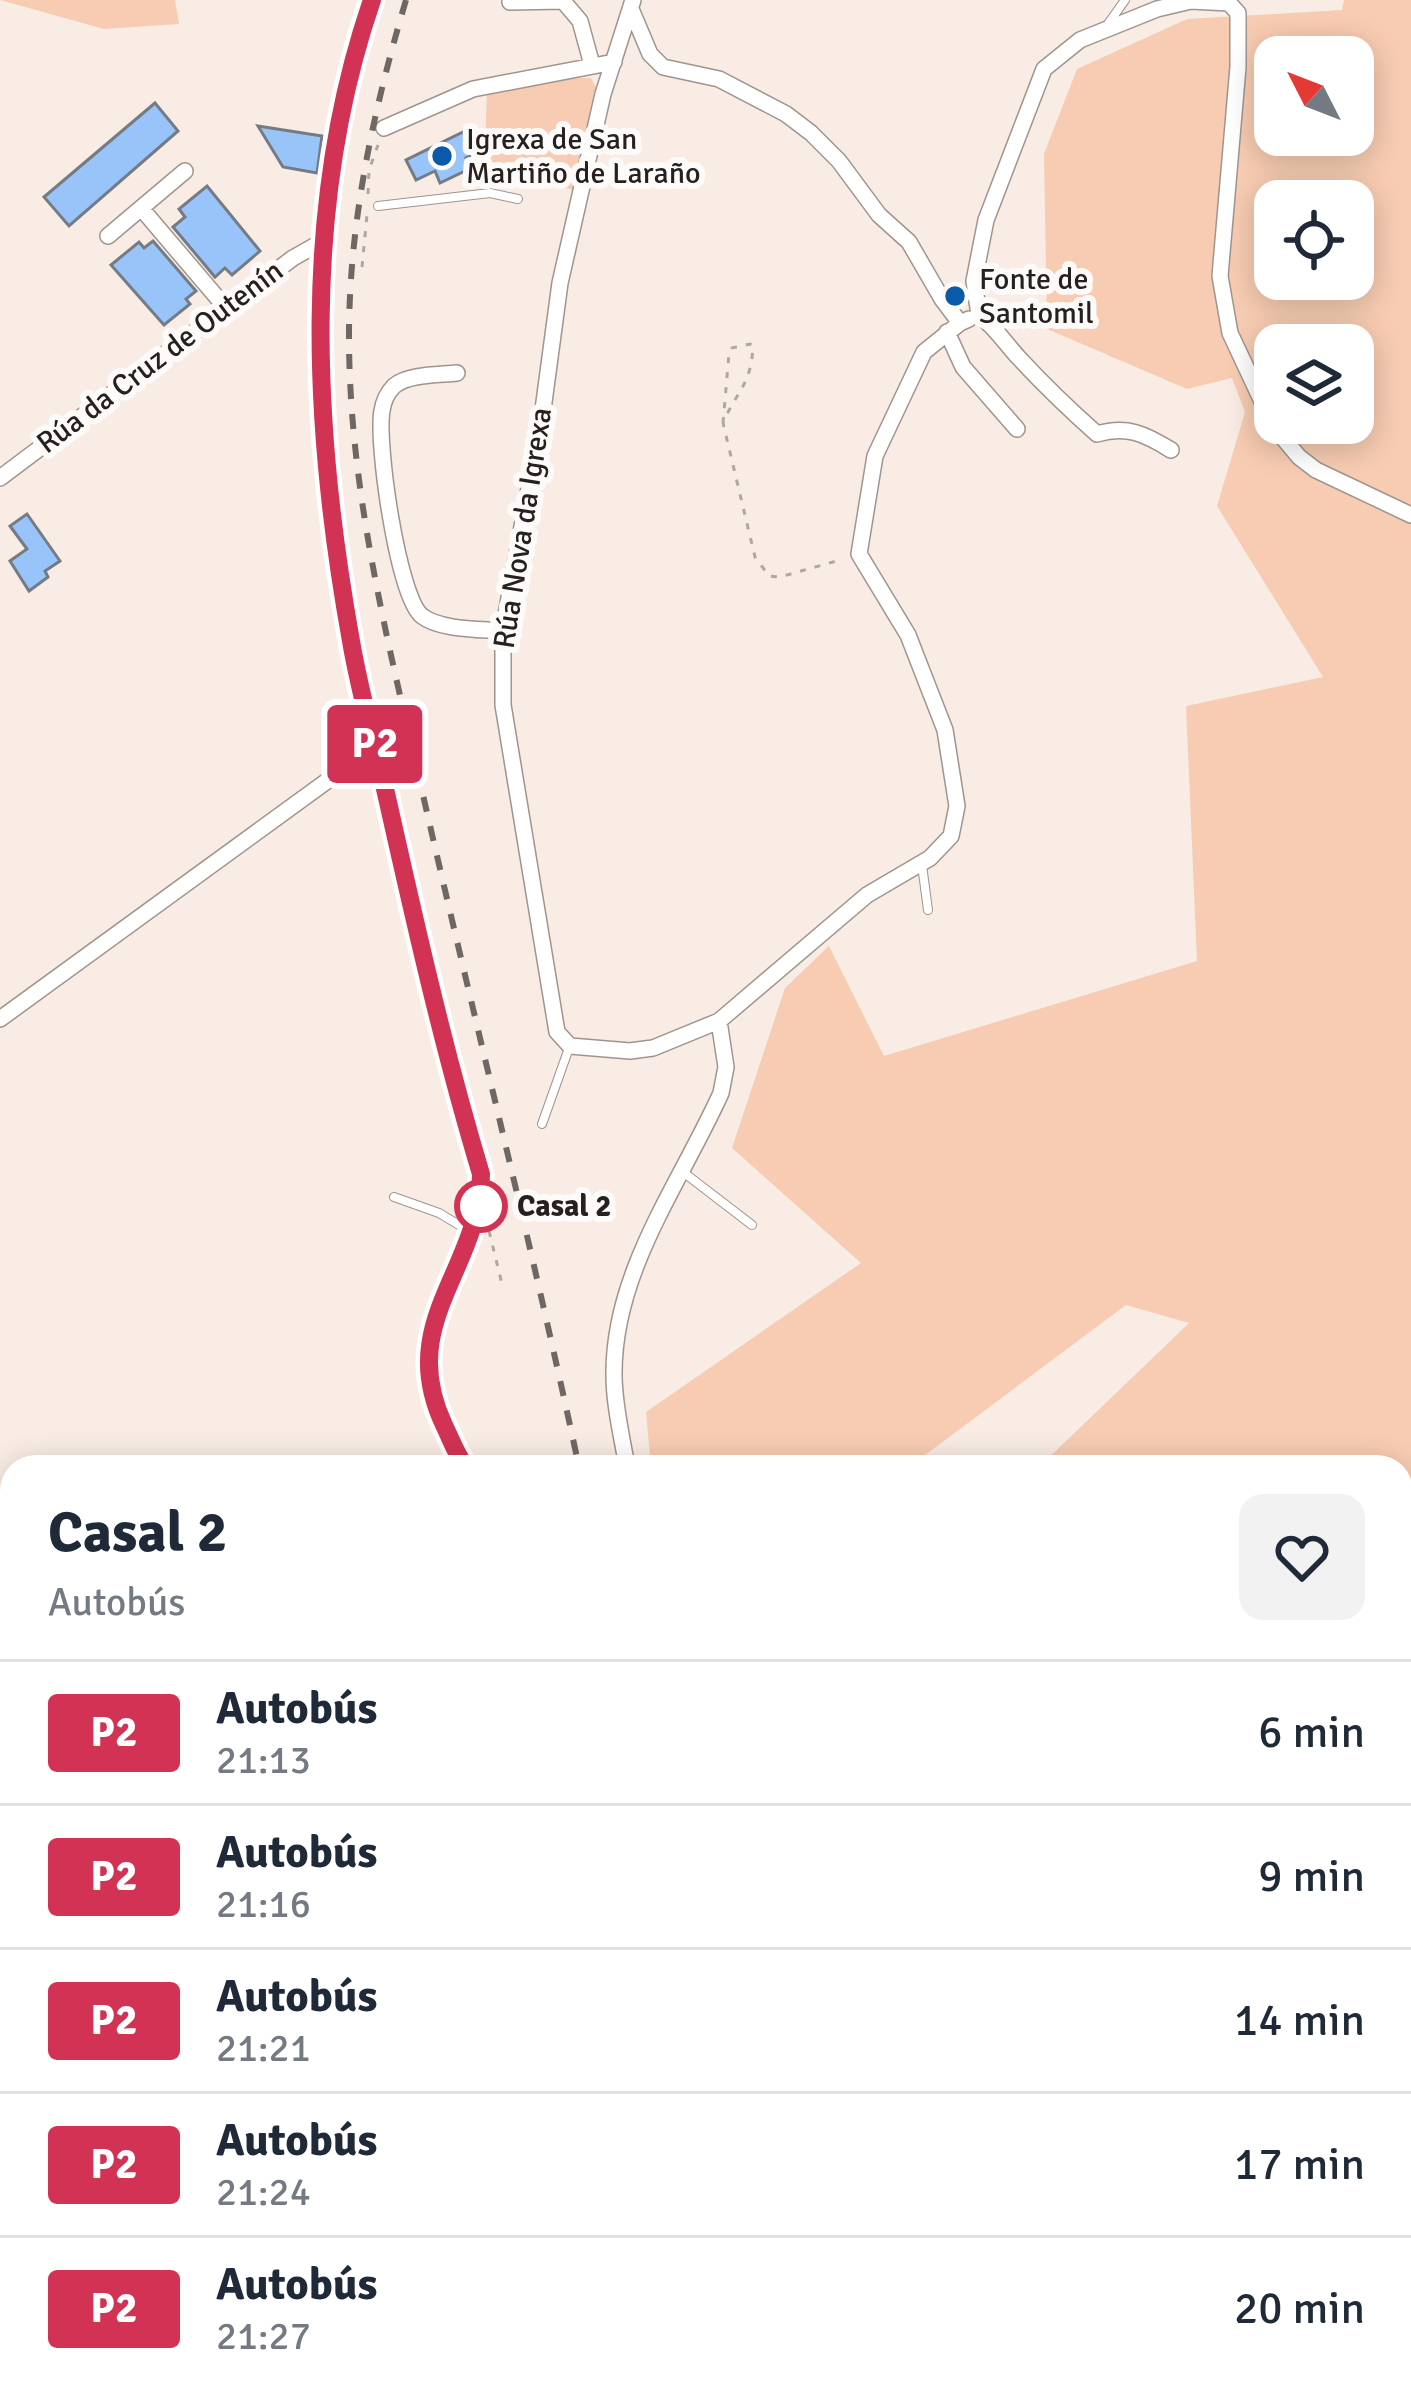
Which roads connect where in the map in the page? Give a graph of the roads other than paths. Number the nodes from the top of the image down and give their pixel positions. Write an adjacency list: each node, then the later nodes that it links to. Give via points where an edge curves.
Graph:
1 (372, 0): 14 (street, via 340,125)
2 (1126, 0): 5 (lane)
3 (510, 2): 7 (street, via 563,1 580,22)
4 (632, 5): 6 (street, Rúa Nova da Igrexa); 17 (street, via 650,55 663,67 719,79 786,114 839,161 909,242)
5 (1104, 30): 16 (street, via 1059,54 1034,86 986,220 974,281); 22 (street, via 1191,1 1235,6 1238,67 1220,276 1230,333 1274,428 1299,457)
6 (614, 62): 7 (street); 23 (street, Rúa Nova da Igrexa, via 560,283)
7 (592, 65): 8 (street, via 473,89)
8 (384, 128)
9 (184, 171): 12 (street)
10 (518, 199): 11 (lane, via 490,193)
11 (378, 206)
12 (141, 208): 13 (street); 15 (street)
13 (108, 236)
14 (323, 241): 15 (street, Rúa da Cruz de Outenín); 24 (street, via 325,446 351,642)
15 (226, 308): 21 (street, Rúa da Cruz de Outenín)
16 (980, 315): 17 (street); 20 (street, via 1097,434 1142,433)
17 (954, 327): 19 (street, via 963,367); 25 (street, via 923,352 875,456 859,554 908,635 945,730 955,828)
18 (457, 373): 23 (street, via 401,382 383,406 402,579 430,620)
19 (1016, 429)
20 (1171, 450)
21 (0, 478)
22 (1411, 515)
23 (503, 632): 29 (street, Rúa Nova da Igrexa, via 503,704 557,1032)
24 (377, 755): 27 (street, via 338,773); 34 (street, via 481,1174)
25 (921, 864): 26 (lane); 28 (street, via 867,895)
26 (928, 910)
27 (0, 1019)
28 (718, 1021): 29 (street, via 630,1052); 31 (street, via 726,1067 721,1093)
29 (570, 1046): 30 (lane)
30 (542, 1124)
31 (683, 1172): 33 (lane); 36 (street, via 634,1266 617,1337)
32 (394, 1197): 34 (lane)
33 (752, 1226)
34 (470, 1232): 35 (street, via 433,1323 428,1384)
35 (461, 1455)
36 (625, 1455)

